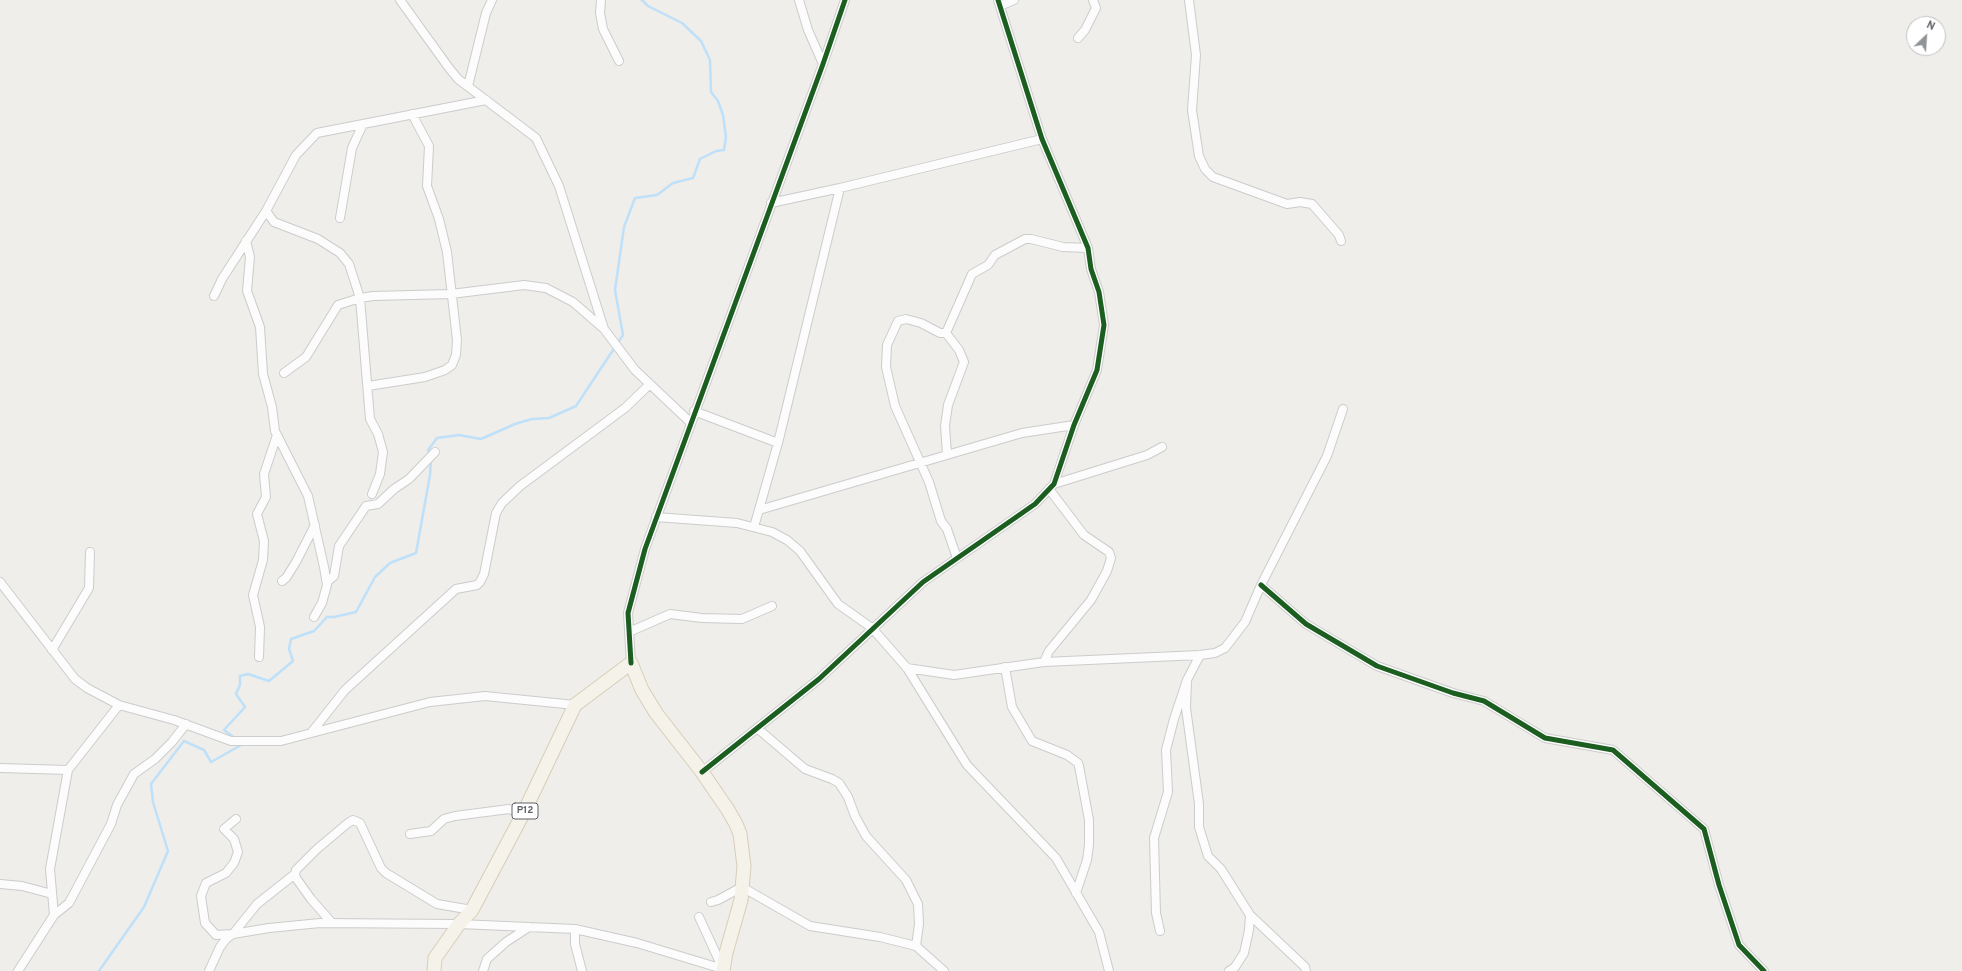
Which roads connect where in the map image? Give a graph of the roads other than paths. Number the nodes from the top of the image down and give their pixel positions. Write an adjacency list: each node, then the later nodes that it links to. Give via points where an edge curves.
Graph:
1 (400, 0): 13 (street, via 448,68)
2 (492, 0): 13 (street, via 486,13)
3 (601, 0): 11 (street, via 603,29)
4 (799, 0): 12 (street, via 808,30)
5 (845, 0): 12 (street)
6 (1014, 0): 9 (street)
7 (1093, 0): 10 (street, via 1096,8)
8 (1189, 0): 23 (street, via 1196,55 1192,110 1199,156 1205,169 1213,177 1287,204 1312,204 1339,235)
9 (999, 3): 17 (street)
10 (1078, 38)
11 (619, 61)
12 (823, 64): 19 (street)
13 (468, 86): 14 (street)
14 (486, 100): 15 (street); 28 (street, via 536,138 559,186)
15 (412, 114): 16 (street); 25 (street, via 429,146 427,186 447,252)
16 (363, 124): 20 (street, via 317,132 296,155); 21 (street, via 352,148)
17 (1042, 139): 18 (street); 24 (street)
18 (840, 188): 19 (street); 38 (street)
19 (771, 203): 34 (street)
20 (266, 211): 22 (street); 27 (street, via 274,222 318,239 340,253 349,264)
21 (340, 218)
22 (246, 241): 26 (street); 37 (street, via 250,257 247,291 260,327 263,374)
23 (1341, 241)
24 (1088, 248): 29 (street, via 1063,247 1028,238 995,255 988,265 972,274); 36 (street, via 1104,325 1096,370)
25 (451, 294): 27 (street); 28 (street, via 524,285 546,288 573,302); 32 (street, via 457,340 452,365 424,377)
26 (214, 296)
27 (360, 298): 30 (street, via 338,305 306,357); 32 (street)
28 (604, 329): 31 (street, via 635,370)
29 (946, 333): 41 (street, via 960,350 964,362 948,405); 42 (street, via 906,319 898,321 887,344 886,367 895,406)
30 (284, 373)
31 (650, 384): 35 (street); 71 (street, via 625,408 520,486 502,503 496,513 484,574 480,582 477,585 456,589 345,690)
32 (368, 386): 44 (street, via 370,419 383,452 380,474)
33 (1343, 409): 54 (street, via 1327,456)
34 (694, 411): 35 (street); 38 (street)
35 (690, 422): 46 (street)
36 (1074, 425): 41 (street, via 1022,433); 43 (street)
37 (277, 435): 47 (street, via 308,496); 61 (street, via 264,474 266,497 257,514 264,541 263,560 253,595 260,627)
38 (778, 443): 45 (street)
39 (1162, 447): 43 (street, via 1147,455)
40 (435, 452): 53 (street, via 378,504 366,506 339,546 334,576)
41 (947, 454): 42 (street)
42 (919, 461): 45 (street); 50 (street)
43 (1052, 486): 50 (street, via 1035,504); 62 (street, via 1084,535 1109,552 1111,558 1091,600 1049,651)
44 (372, 494)
45 (759, 510): 48 (street)
46 (656, 517): 48 (street, via 737,523); 58 (street, via 628,613)
47 (315, 525): 52 (street, via 296,562); 53 (street)
48 (754, 527): 57 (street, via 772,532 800,551 838,604)
49 (90, 552): 59 (street, via 89,588)
50 (957, 558): 57 (street, via 923,582)
51 (0, 582): 59 (street)
52 (282, 582)
53 (327, 582): 56 (street, via 322,603)
54 (1261, 585): 60 (street, via 1245,622 1225,648 1215,653); 105 (street, via 1306,624 1377,666 1453,693 1484,700 1545,738 1613,750 1704,829 1739,945)
55 (772, 606): 58 (street, via 742,619 670,614)
56 (314, 618)
57 (872, 628): 65 (street); 70 (street, via 819,679)
58 (629, 632): 63 (street)
59 (52, 650): 67 (street, via 75,679)
60 (1200, 655): 62 (street); 66 (street)
61 (259, 657)
62 (1044, 662): 64 (street)
63 (631, 663): 68 (main road, P12); 74 (main road, via 642,690 656,713)
64 (1005, 667): 65 (street, via 954,675); 81 (street, via 1012,707 1032,741 1067,755 1079,766 1089,820 1089,845 1087,860)
65 (907, 668): 81 (street, via 967,765 1056,858)
66 (1187, 680): 85 (street, via 1186,708 1199,827 1208,856 1221,869); 92 (street, via 1166,750 1168,792 1154,838 1156,913)
67 (119, 705): 69 (street); 73 (street)
68 (575, 706): 71 (street, via 486,696 430,702); 75 (main road, P12)
69 (186, 724): 71 (street, via 231,741 281,741); 86 (street, via 155,759 134,774 69,903)
70 (757, 728): 74 (street); 94 (street, via 805,769 839,783 866,836 906,880 918,904)
71 (311, 733)
72 (0, 768): 73 (street)
73 (68, 770): 82 (street, via 50,869)
74 (702, 772): 80 (main road, via 736,824 744,866)
75 (523, 814): 77 (street, via 509,809 455,816 444,820 431,832); 84 (main road, P12)
76 (236, 819): 93 (street, via 224,829 234,840 238,852 234,863 226,873 206,883 201,896 205,923 216,935)
77 (410, 834)
78 (295, 874): 84 (street, via 317,849 353,820 360,823 381,868 389,875 437,904); 88 (street, via 310,899); 93 (street, via 257,904)
79 (0, 884): 82 (street, via 22,886)
80 (742, 887): 83 (street); 94 (street, via 810,926 880,937); 95 (main road, via 738,914)
81 (1076, 892): 102 (street, via 1099,932)
82 (52, 894): 86 (street)
83 (711, 902)
84 (472, 910): 89 (main road, P12)
85 (1250, 914): 103 (street, via 1244,953 1235,967); 104 (street, via 1305,967)
86 (54, 915): 96 (street)
87 (699, 917): 95 (street)
88 (332, 923): 89 (street); 93 (street)
89 (459, 924): 90 (street); 98 (main road, P12, via 435,958)
90 (529, 927): 91 (street); 99 (street, via 506,942 487,960)
91 (575, 929): 95 (street, via 637,943); 100 (street, via 575,944)
92 (1160, 931)
93 (233, 934): 97 (street, via 220,947)
94 (916, 946): 101 (street)
95 (723, 970)
96 (18, 971)
97 (209, 971)
98 (434, 971)
99 (483, 971)
100 (582, 971)
101 (944, 971)
102 (1109, 971)
103 (1229, 971)
104 (1306, 971)
105 (1764, 971)

